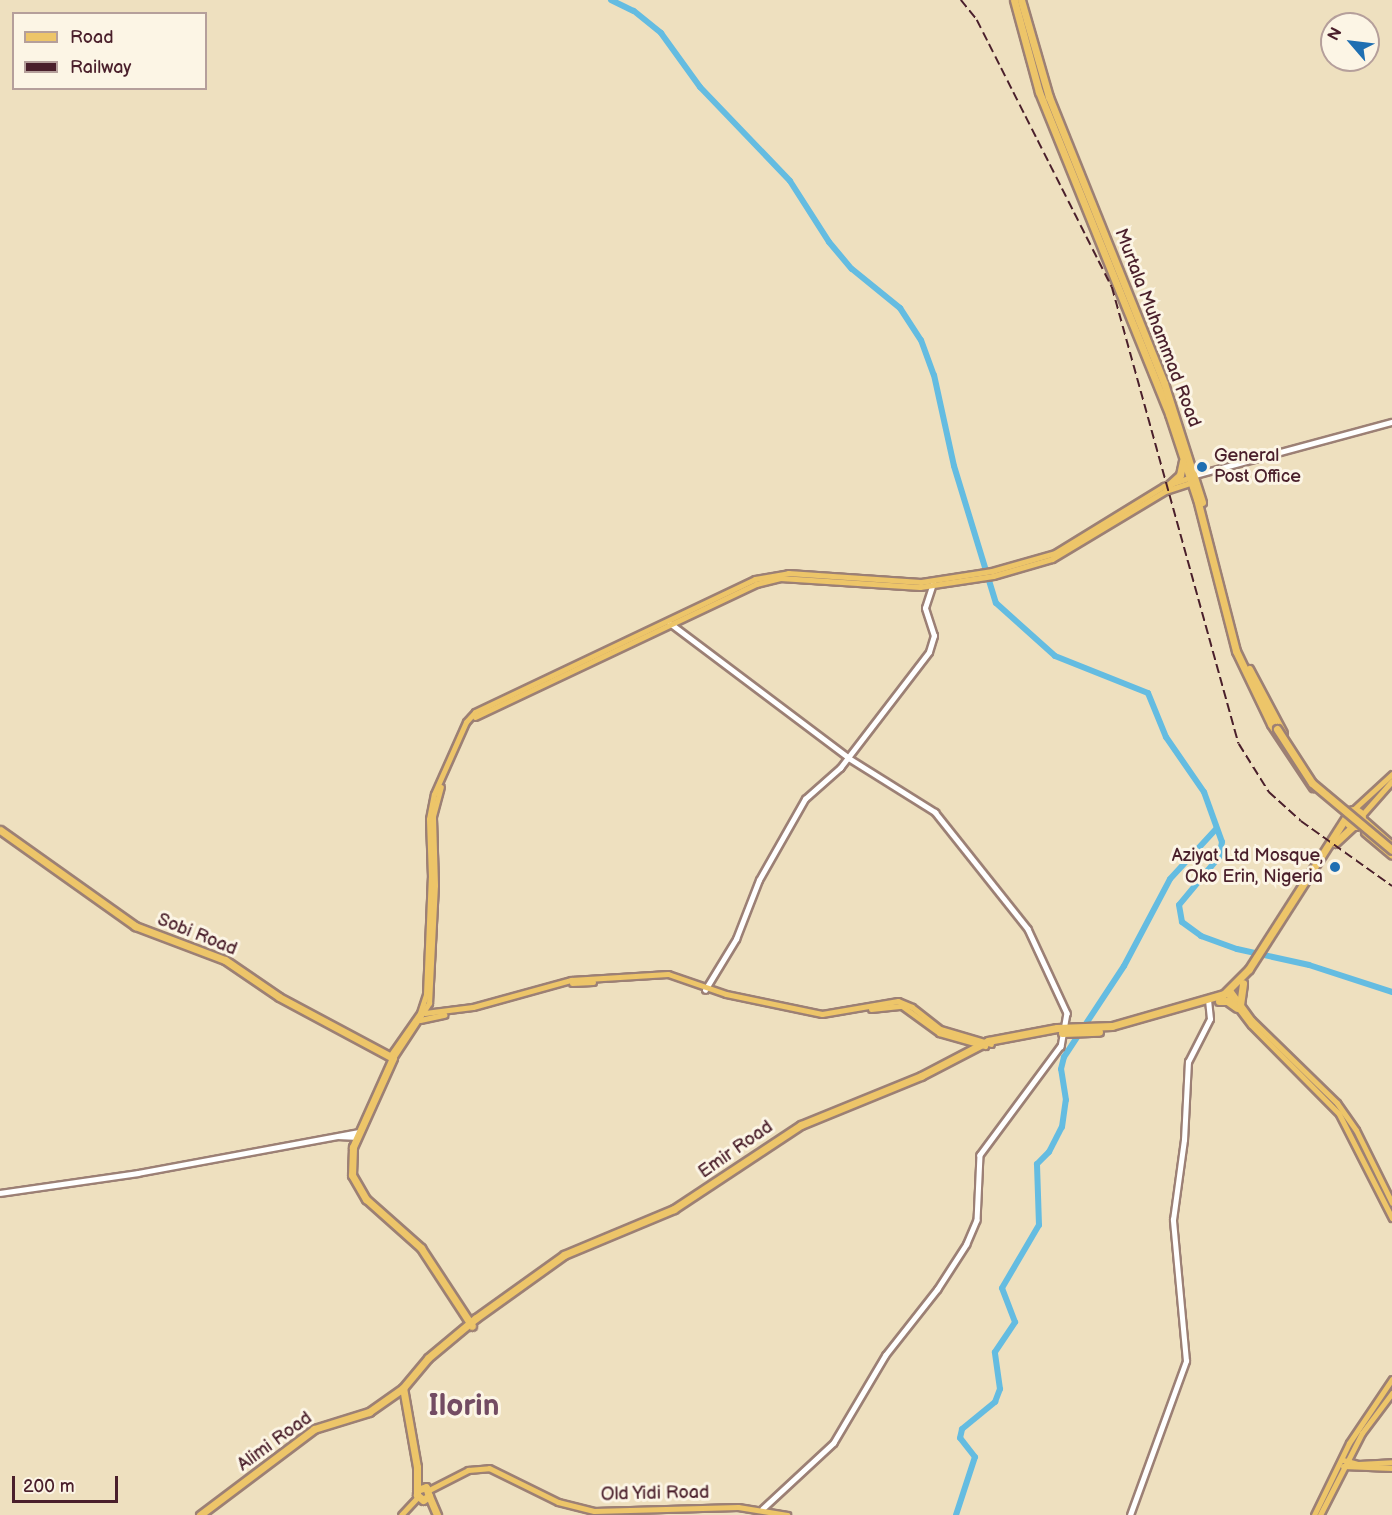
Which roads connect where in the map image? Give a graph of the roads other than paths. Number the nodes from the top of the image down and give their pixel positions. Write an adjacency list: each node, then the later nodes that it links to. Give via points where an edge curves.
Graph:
1 (1014, 0): 4 (highway, Murtala Muhammad Road, via 1039,92)
2 (1021, 0): 5 (highway, Murtala Muhammad Road, via 1052,107 1164,383)
3 (1392, 422): 5 (street)
4 (1182, 453): 5 (highway, Murtala Muhammad Road); 6 (highway, via 1183,470)
5 (1196, 478): 6 (main road); 7 (main road, via 1165,491 1062,555); 10 (highway, Murtala Muhammad Road, via 1236,636)
6 (1170, 484): 7 (main road, via 1055,553)
7 (992, 574): 8 (main road)
8 (933, 584): 9 (main road, via 768,580); 11 (street, via 925,608 934,636 929,652)
9 (669, 622): 11 (street); 27 (main road, via 531,685 472,719 438,793 433,816 431,992)
10 (1256, 690): 14 (highway, Murtala Muhammad Road, via 1309,777); 18 (highway, bridge, via 1309,776)
11 (849, 758): 22 (street, via 806,799 759,880 736,939); 29 (street, via 936,812 1003,893 1036,941 1065,1006)
12 (1392, 774): 14 (main road)
13 (1392, 781): 15 (main road)
14 (1349, 814): 15 (highway); 16 (highway); 19 (highway)
15 (1362, 816): 16 (highway); 18 (highway)
16 (1354, 826): 18 (highway); 19 (highway, via 1335,843)
17 (0, 830): 31 (highway, Sobi Road, via 135,926 225,960 279,997)
18 (1392, 849)
19 (1262, 950): 20 (highway)
20 (1250, 970): 21 (highway); 23 (highway)
21 (1243, 983): 23 (highway); 26 (highway)
22 (706, 988): 27 (main road, via 663,973 578,979 473,1007); 28 (main road, via 668,977 572,983); 30 (main road, via 822,1014 898,1001 940,1029)
23 (1229, 993): 24 (highway, Emir Road); 25 (highway, Emir Road); 26 (main road)
24 (1219, 1001): 25 (highway, Emir Road); 26 (highway)
25 (1209, 1002): 29 (highway, Emir Road, via 1112,1031); 58 (street, via 1210,1018 1188,1062 1184,1140 1173,1220 1186,1361)
26 (1239, 1007): 33 (main road, via 1339,1114)
27 (423, 1013): 28 (main road)
28 (418, 1020): 31 (main road)
29 (1066, 1030): 30 (highway, Emir Road); 53 (street, via 1057,1052 980,1155 977,1220 950,1271 886,1355 834,1443)
30 (986, 1044): 37 (highway, Emir Road, via 918,1082 806,1127 681,1209 565,1258)
31 (391, 1057): 32 (highway)
32 (356, 1134): 34 (street); 37 (highway, via 351,1161 358,1189 421,1248)
33 (1382, 1191): 35 (main road); 36 (main road)
34 (0, 1193)
35 (1392, 1203)
36 (1392, 1218)
37 (469, 1326): 39 (highway, Emir Road, via 417,1370); 43 (highway, Emir Road, via 407,1388)
38 (1392, 1379): 45 (main road)
39 (404, 1388): 41 (highway, Emir Road); 54 (highway, Alimi Road, via 369,1412 319,1426)
40 (1392, 1394): 42 (main road)
41 (402, 1398): 43 (highway, Emir Road); 54 (highway, via 362,1418 322,1427)
42 (1353, 1447): 45 (main road); 46 (main road, via 1351,1458)
43 (416, 1455): 51 (highway, Emir Road); 52 (highway, Emir Road)
44 (1392, 1462): 47 (main road)
45 (1343, 1463): 46 (main road); 48 (main road); 50 (main road); 59 (main road)
46 (1358, 1464): 47 (main road)
47 (1378, 1467): 48 (main road); 49 (main road)
48 (1352, 1468): 50 (main road)
49 (1392, 1468)
50 (1339, 1476): 60 (main road)
51 (428, 1491): 52 (highway); 52 (highway); 53 (main road, Old Yidi Road, via 468,1470 489,1468 558,1502 594,1511); 56 (highway, Emir Road)
52 (419, 1496): 55 (main road); 56 (highway)
53 (763, 1509): 57 (main road, Old Yidi Road)
54 (202, 1515)
55 (401, 1515)
56 (435, 1515)
57 (787, 1515)
58 (1130, 1515)
59 (1314, 1515)
60 (1320, 1515)

